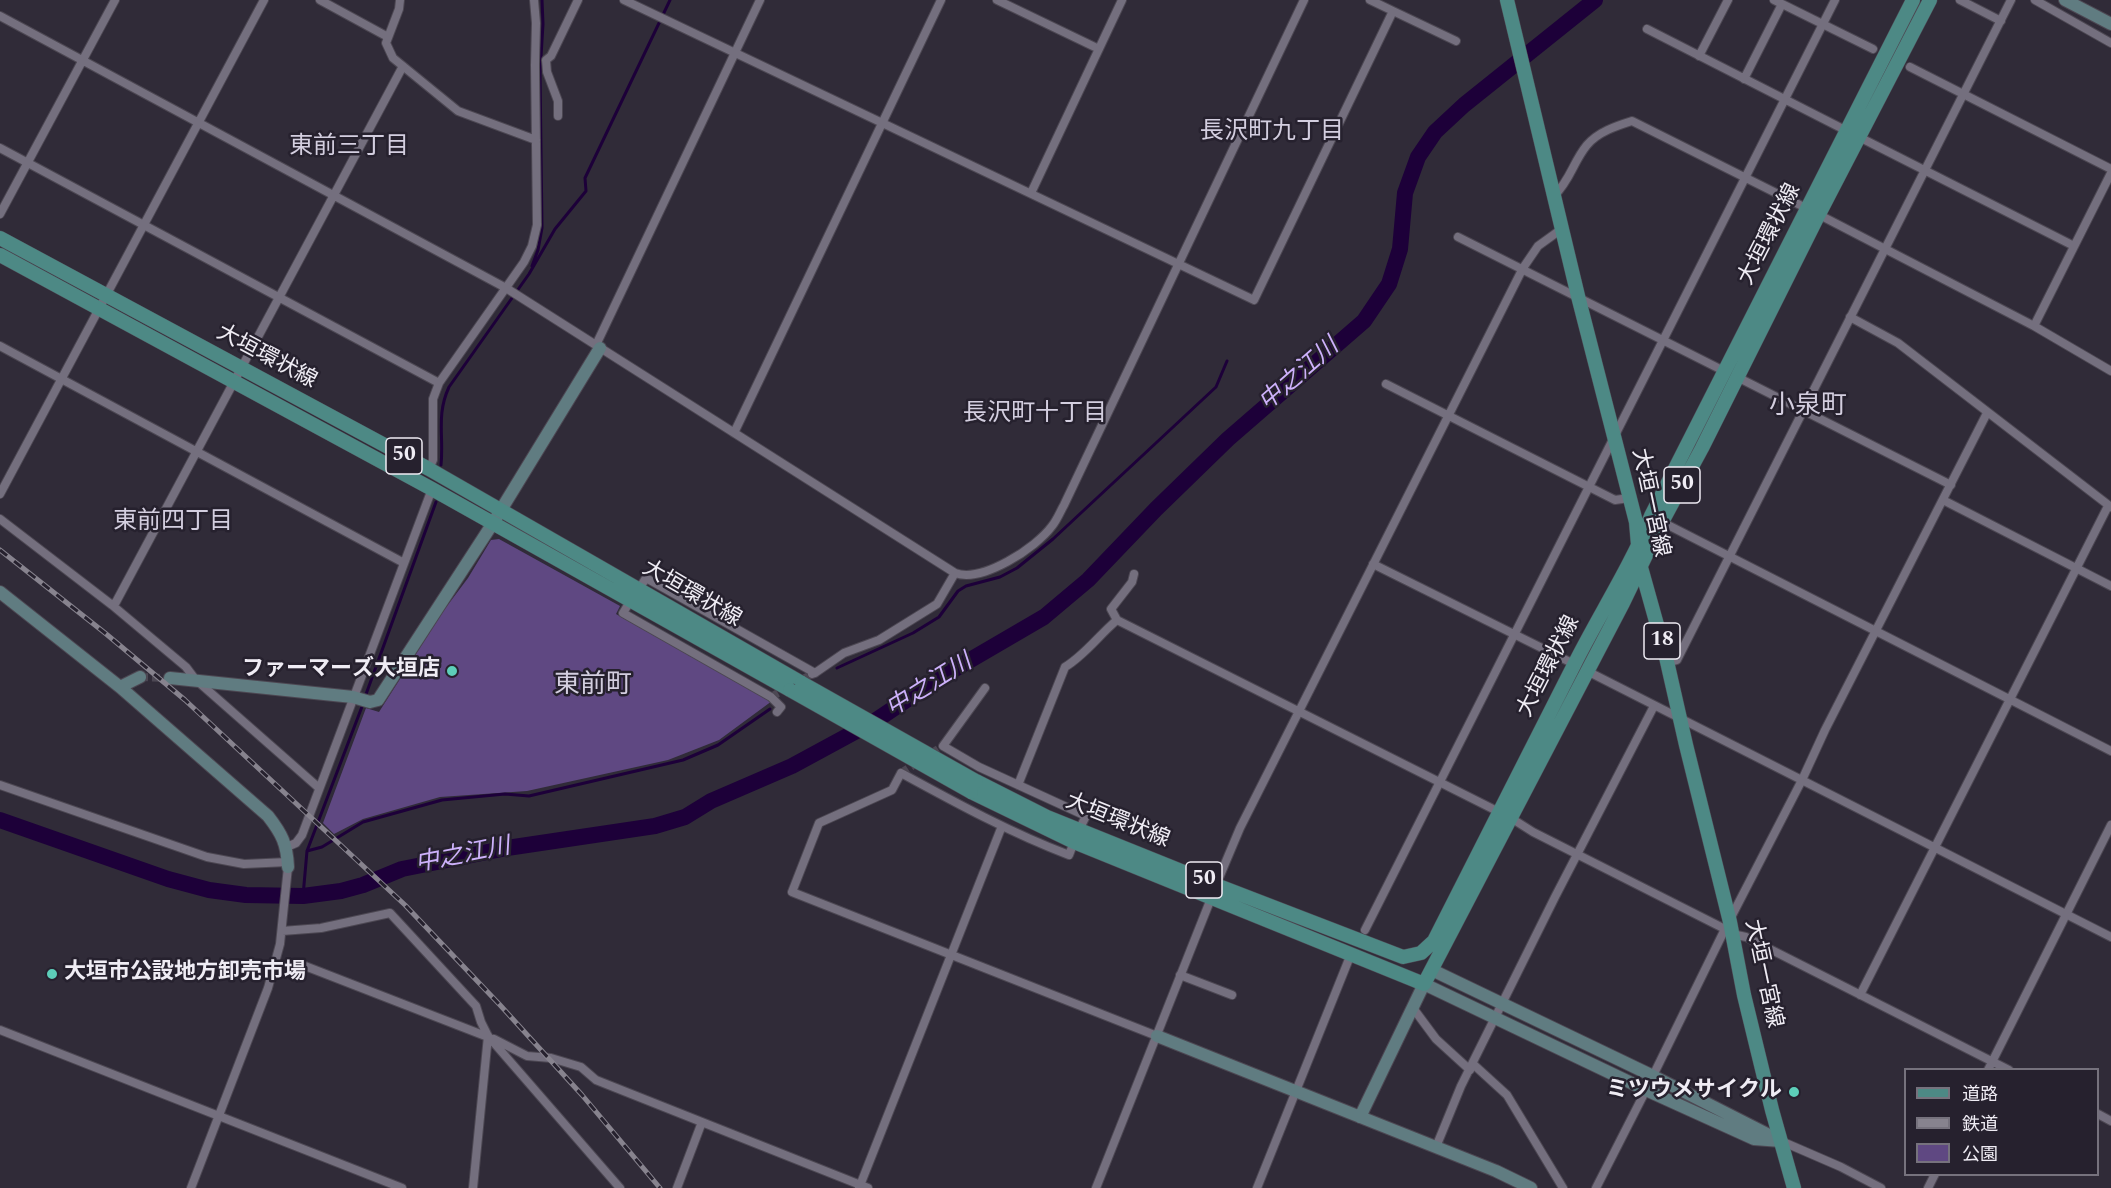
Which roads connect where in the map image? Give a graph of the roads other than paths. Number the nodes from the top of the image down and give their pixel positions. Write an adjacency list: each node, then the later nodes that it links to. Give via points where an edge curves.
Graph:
1 (115, 0): 37 (street)
2 (264, 0): 44 (street)
3 (320, 0): 30 (street)
4 (400, 0): 30 (street)
5 (534, 0): 47 (street)
6 (578, 0): 43 (street, via 546,60 558,100)
7 (624, 0): 35 (street)
8 (759, 0): 35 (street)
9 (941, 0): 45 (street)
10 (997, 0): 33 (street)
11 (1122, 0): 33 (street)
12 (1304, 0): 65 (street)
13 (1370, 0): 24 (street)
14 (1507, 0): 54 (main road, 大垣一宮線 / 18)
15 (1728, 0): 36 (street)
16 (1835, 0): 27 (street)
17 (1913, 0): 46 (main road, 大垣環状線 / 50)
18 (1930, 0): 46 (main road, 大垣環状線 / 50)
19 (1959, 0): 26 (street)
20 (2011, 0): 26 (street)
21 (2035, 0): 32 (street)
22 (2065, 0): 28 (street)
23 (1778, 2): 27 (street); 40 (street)
24 (1393, 11): 31 (street); 65 (street, via 1254,300)
25 (0, 16): 37 (street)
26 (2001, 21): 41 (street)
27 (1823, 24): 34 (street); 42 (street)
28 (2111, 24)
29 (1647, 29): 36 (street)
30 (388, 37): 38 (street, via 386,43 393,58)
31 (1456, 41)
32 (2111, 43)
33 (1099, 49): 53 (street)
34 (1873, 49)
35 (735, 52): 45 (street); 76 (street)
36 (1699, 56): 40 (street)
37 (82, 60): 44 (street); 49 (street)
38 (403, 66): 47 (street, via 458,111); 55 (street)
39 (1910, 67): 41 (street)
40 (1744, 79): 42 (street)
41 (1963, 94): 50 (street); 51 (street)
42 (1785, 99): 46 (street); 52 (street)
43 (558, 116)
44 (198, 123): 55 (street); 58 (street)
45 (884, 123): 53 (street); 86 (street)
46 (1853, 134): 50 (street); 56 (main road, 大垣環状線 / 50)
47 (536, 140): 67 (street, via 537,225 532,246)
48 (0, 148): 49 (street)
49 (28, 163): 57 (street); 58 (street)
50 (1924, 170): 62 (street); 63 (street)
51 (2111, 171): 62 (street)
52 (1744, 179): 54 (street, via 1632,121 1599,135 1587,145 1565,185); 56 (street); 74 (street)
53 (1031, 193): 65 (street)
54 (1554, 195): 59 (main road, 大垣一宮線 / 18)
55 (334, 196): 67 (street); 70 (street)
56 (1813, 212): 63 (street); 78 (main road, 大垣環状線 / 50)
57 (0, 214)
58 (143, 225): 68 (street); 70 (street)
59 (1563, 228): 66 (street, via 1538,246); 69 (main road, 大垣一宮線 / 18)
60 (1458, 237): 66 (street)
61 (0, 238): 68 (main road, 大垣環状線 / 50)
62 (2074, 246): 73 (street)
63 (1884, 249): 72 (street); 73 (street)
64 (0, 255): 71 (main road, 大垣環状線 / 50)
65 (1179, 264): 107 (street, via 1052,527 1020,555 991,569 963,576)
66 (1523, 268): 69 (street); 85 (street)
67 (506, 288): 76 (street); 81 (street)
68 (106, 295): 71 (street); 79 (main road, 大垣環状線 / 50)
69 (1578, 296): 74 (street); 87 (main road, 大垣一宮線 / 18)
70 (278, 298): 79 (street); 81 (street)
71 (98, 309): 79 (main road, 大垣環状線 / 50); 80 (street)
72 (1850, 317): 83 (street); 84 (street, via 1898,343)
73 (2034, 326): 77 (street)
74 (1663, 342): 78 (street); 87 (street)
75 (0, 346): 80 (street)
76 (598, 346): 86 (street); 97 (street)
77 (2111, 371)
78 (1731, 374): 83 (street); 99 (main road, 大垣環状線 / 50, via 1702,448); 101 (main road, 大垣環状線 / 50)
79 (238, 375): 88 (street); 89 (main road, 大垣環状線 / 50); 92 (main road, 大垣環状線 / 50)
80 (61, 378): 88 (street); 93 (street)
81 (439, 383): 89 (street, via 433,399 433,460)
82 (1386, 384): 85 (street)
83 (1802, 411): 90 (street); 102 (street)
84 (1987, 413): 90 (street); 96 (street)
85 (1447, 416): 91 (street); 104 (street)
86 (734, 433): 107 (street)
87 (1614, 438): 91 (street); 94 (main road, 大垣一宮線 / 18)
88 (196, 451): 103 (street); 112 (street)
89 (429, 469): 97 (main road, 大垣環状線 / 50)
90 (1951, 485): 95 (street)
91 (1588, 487): 94 (street, via 1615,500); 115 (street)
92 (432, 489): 100 (main road, 大垣環状線 / 50); 103 (street)
93 (0, 495)
94 (1629, 498): 101 (main road, 大垣一宮線 / 18)
95 (1943, 500): 106 (street); 114 (street)
96 (2109, 507): 106 (street)
97 (501, 509): 100 (street); 111 (main road, 大垣環状線 / 50)
98 (0, 519): 112 (street)
99 (1662, 522): 102 (street); 105 (main road, 大垣環状線 / 50)
100 (493, 523): 111 (main road, 大垣環状線 / 50); 125 (street, via 378,700)
101 (1638, 546): 105 (main road, 大垣一宮線 / 18); 117 (main road, 大垣環状線 / 50)
102 (1728, 557): 114 (street); 116 (street, via 1677,660)
103 (404, 563): 125 (street)
104 (1373, 564): 115 (street); 129 (street)
105 (1640, 567): 116 (main road, 大垣一宮線 / 18); 118 (main road, 大垣環状線 / 50)
106 (2076, 569): 109 (street); 126 (street)
107 (955, 573): 122 (street, via 938,604 879,640 844,653)
108 (1134, 574): 113 (street, via 1111,609)
109 (2111, 586)
110 (0, 592): 123 (street)
111 (635, 595): 122 (main road, 大垣環状線 / 50); 122 (street, via 646,578); 128 (street, via 623,613 771,697 781,707)
112 (112, 605): 121 (street)
113 (1117, 620): 129 (street); 135 (street, via 1065,667)
114 (1875, 632): 126 (street); 132 (street)
115 (1514, 634): 117 (street); 133 (street)
116 (1667, 663): 130 (main road, 大垣一宮線 / 18)
117 (1574, 664): 137 (main road, 大垣環状線 / 50)
118 (1587, 671): 127 (street); 137 (main road, 大垣環状線 / 50)
119 (140, 677): 123 (street)
120 (170, 678): 121 (street)
121 (195, 679): 125 (street); 136 (street)
122 (805, 680): 140 (main road, 大垣環状線 / 50, bridge, via 974,787)
123 (120, 687): 141 (street, via 268,816)
124 (985, 688): 135 (street, via 943,746)
125 (360, 699): 136 (street)
126 (2009, 699): 131 (street); 142 (street)
127 (1654, 706): 130 (street); 143 (street)
128 (777, 711)
129 (1299, 712): 133 (street); 145 (street, via 1240,828)
130 (1681, 720): 132 (street); 148 (main road, 大垣一宮線 / 18)
131 (2111, 751)
132 (1802, 780): 142 (street); 148 (street)
133 (1439, 782): 137 (street); 149 (street)
134 (0, 785): 144 (street, via 207,857 244,864)
135 (1018, 785): 140 (street, via 1086,816)
136 (319, 788): 141 (street, via 302,835)
137 (1506, 815): 143 (street); 151 (main road, 大垣環状線 / 50); 156 (main road, 大垣環状線 / 50)
138 (2111, 825): 146 (street)
139 (1002, 826): 140 (street, via 1070,855); 153 (street); 153 (street, via 902,773 892,790 819,823 792,892)
140 (1077, 836): 145 (main road, 大垣環状線 / 50)
141 (287, 847): 144 (street)
142 (1934, 847): 146 (street); 160 (street)
143 (1578, 853): 148 (street); 161 (street)
144 (288, 865): 147 (street)
145 (1214, 891): 152 (main road, 大垣環状線 / 50); 154 (main road, 大垣環状線 / 50); 157 (street)
146 (2066, 914): 150 (street); 167 (street)
147 (282, 926): 166 (street, via 321,928 390,913 476,1006); 172 (street, via 268,988)
148 (1729, 928): 160 (street); 169 (street); 175 (main road, 大垣一宮線 / 18)
149 (1365, 930)
150 (2111, 937)
151 (1434, 940): 154 (main road, 大垣環状線 / 50, via 1421,953); 156 (main road, 50)
152 (1351, 954): 158 (main road, 大垣環状線 / 50); 171 (street)
153 (952, 955): 165 (street); 177 (street)
154 (1403, 957): 156 (main road, 50)
155 (305, 966): 166 (street)
156 (1432, 970): 158 (main road, 50); 161 (street)
157 (1180, 975): 159 (street); 165 (street)
158 (1424, 984): 162 (street); 163 (street)
159 (1232, 995)
160 (1860, 995): 167 (street)
161 (1502, 1005): 163 (street); 169 (street)
162 (1413, 1008): 168 (street, via 1436,1039); 173 (street)
163 (1496, 1019): 168 (street); 170 (street)
164 (0, 1030): 172 (street)
165 (1157, 1036): 171 (street); 183 (street)
166 (488, 1037): 174 (street, via 527,1056 581,1067 596,1080); 180 (street); 181 (street)
167 (1990, 1065)
168 (1471, 1067): 176 (street); 186 (street, via 1507,1095)
169 (1653, 1076): 170 (street); 175 (street)
170 (1647, 1090): 175 (street, via 1755,1139); 187 (street)
171 (1296, 1092): 173 (street); 184 (street)
172 (217, 1116): 178 (street); 179 (street)
173 (1360, 1117): 176 (street)
174 (702, 1122): 177 (street); 182 (street)
175 (1781, 1141): 188 (main road, 大垣一宮線 / 18); 189 (street)
176 (1436, 1147): 185 (street)
177 (862, 1187)
178 (191, 1188)
179 (402, 1188)
180 (473, 1188)
181 (620, 1188)
182 (678, 1188)
183 (1096, 1188)
184 (1257, 1188)
185 (1531, 1188)
186 (1563, 1188)
187 (1596, 1188)
188 (1794, 1188)
189 (1881, 1188)

